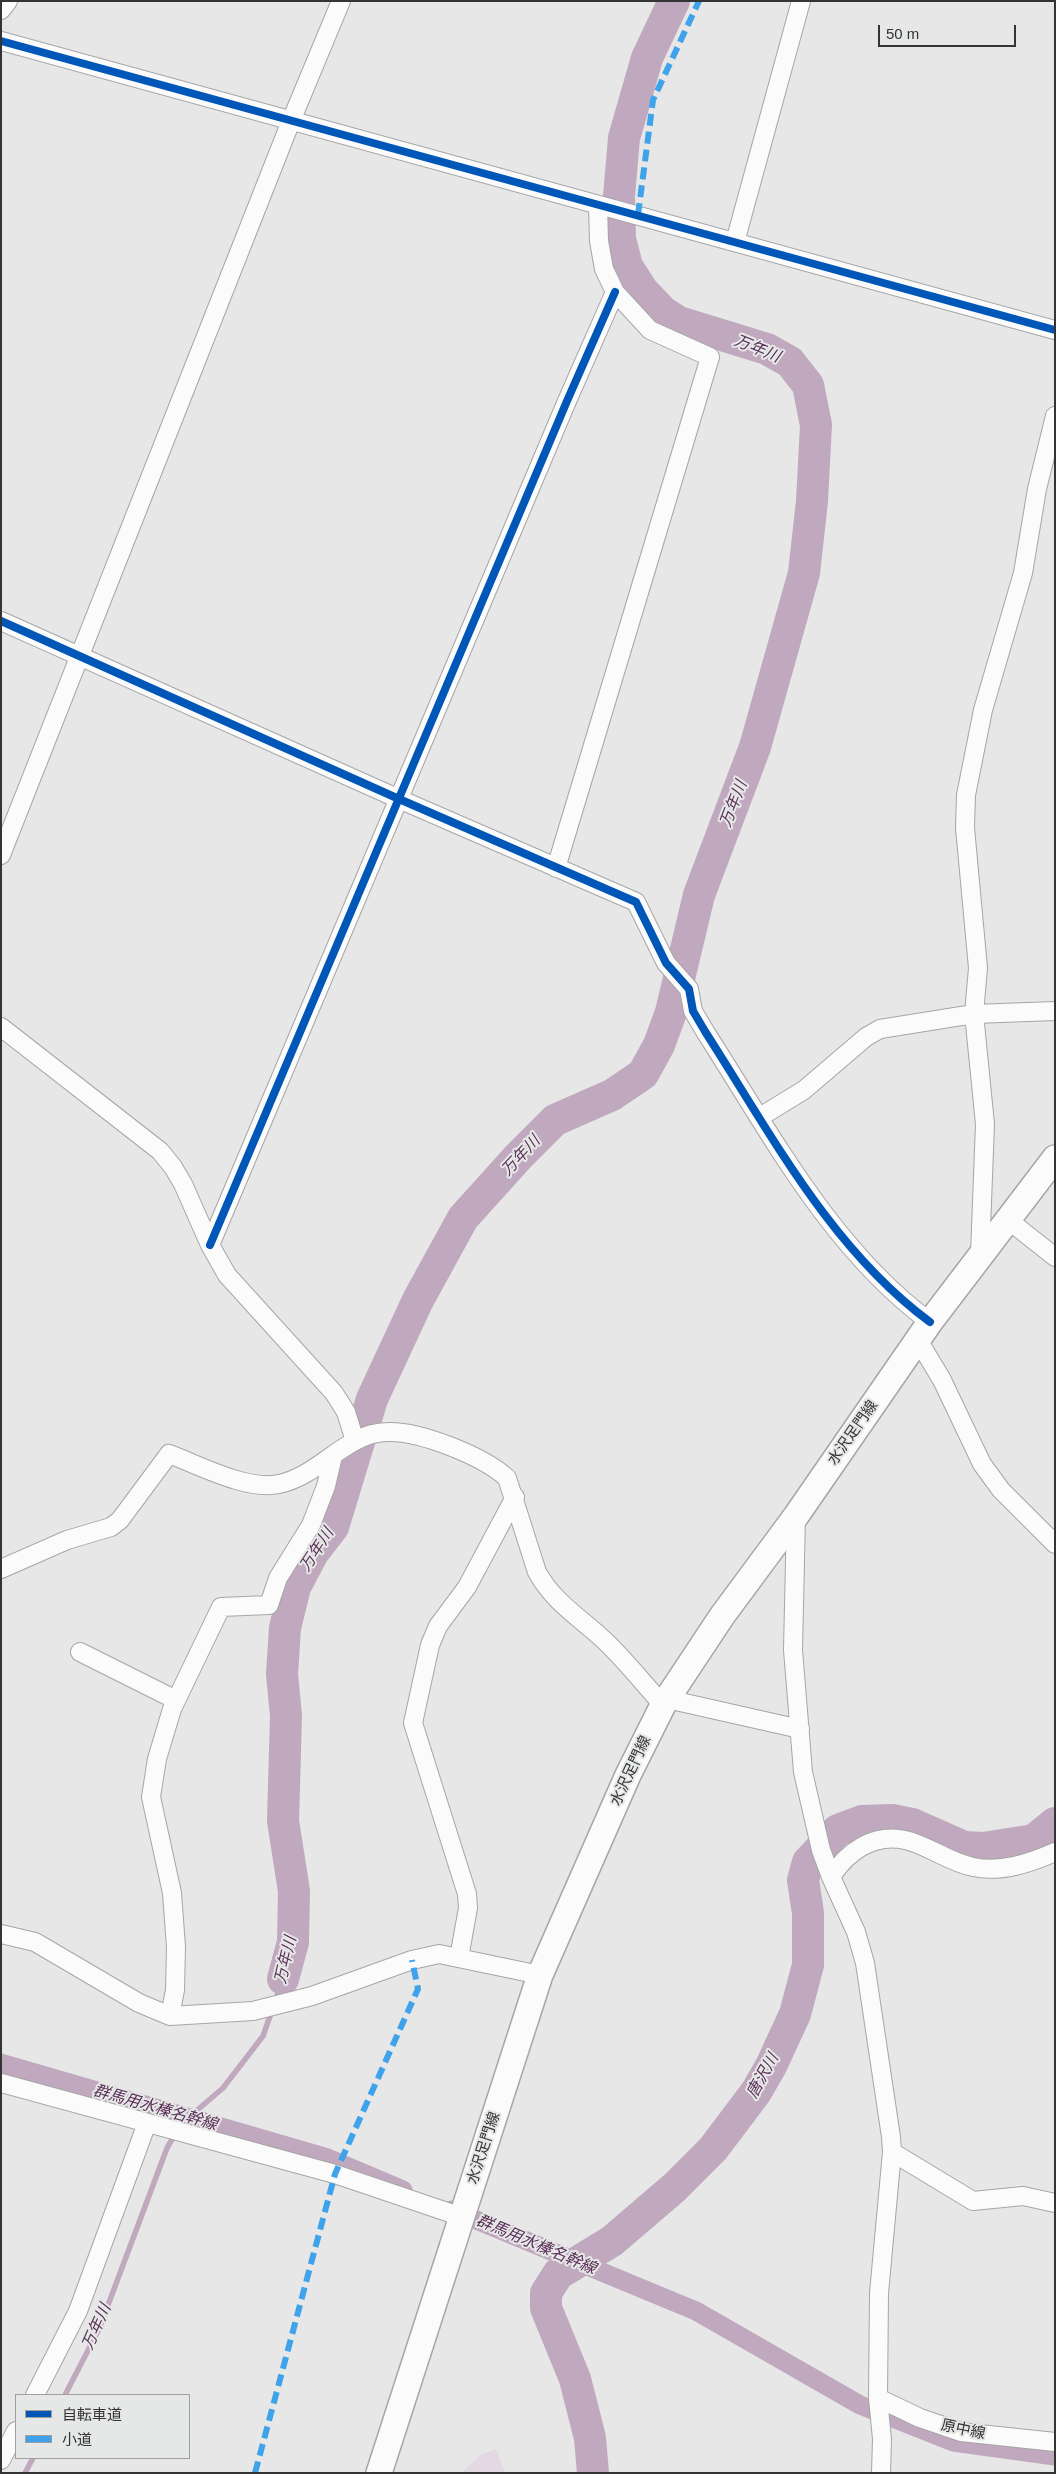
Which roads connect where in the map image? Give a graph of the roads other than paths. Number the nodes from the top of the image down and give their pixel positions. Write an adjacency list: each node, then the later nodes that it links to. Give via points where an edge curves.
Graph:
1 (8, 1): 4 (street)
2 (341, 1): 6 (street)
3 (801, 1): 8 (street)
4 (1, 10)
5 (1, 41): 6 (street)
6 (291, 121): 7 (street); 13 (street)
7 (598, 205): 8 (street); 9 (street, via 604,269)
8 (734, 242): 10 (street)
9 (615, 292): 14 (street); 16 (street, via 650,330 710,357)
10 (1055, 330)
11 (1055, 416): 18 (street, via 1037,489 1023,573 983,710 966,795 965,828 978,968)
12 (1, 621): 13 (street)
13 (79, 656): 14 (street); 15 (street)
14 (399, 800): 16 (street); 23 (street)
15 (1, 855)
16 (556, 868): 20 (street, via 636,902 666,962 689,989 694,1011 706,1033)
17 (1055, 1011): 18 (street)
18 (974, 1014): 20 (street, via 880,1029 866,1037 804,1090); 24 (street, via 985,1124)
19 (1, 1027): 23 (street, via 160,1151 173,1167)
20 (760, 1117): 26 (street, via 820,1210 873,1271 910,1307)
21 (1055, 1158): 22 (main road, 水沢足門線)
22 (1007, 1219): 24 (main road, 水沢足門線); 25 (street)
23 (210, 1245): 27 (street, via 227,1275 334,1393 346,1412)
24 (980, 1254): 26 (main road, 水沢足門線)
25 (1055, 1256)
26 (924, 1331): 30 (main road, 水沢足門線); 31 (street, via 942,1380 982,1464 1002,1490)
27 (355, 1441): 28 (street); 29 (street, via 387,1432 406,1433 464,1452 495,1467 507,1478)
28 (334, 1456): 32 (street, via 302,1476 278,1484 257,1484 231,1478 170,1454 120,1520 110,1527 67,1540); 34 (street, via 311,1525 278,1578 269,1605 221,1607)
29 (515, 1497): 35 (street, via 538,1572 546,1587); 40 (street, via 467,1587 438,1626 430,1645 413,1724 466,1894 468,1908)
30 (796, 1516): 35 (main road, 水沢足門線, via 722,1616); 36 (street, via 793,1650)
31 (1055, 1544)
32 (1, 1569)
33 (80, 1652): 34 (street)
34 (176, 1700): 42 (street, via 157,1759 151,1797 172,1893 176,1956)
35 (665, 1702): 36 (street); 41 (main road, 水沢足門線, via 628,1775)
36 (800, 1729): 38 (street, via 803,1772)
37 (1055, 1852): 38 (street, via 1030,1863 974,1868 906,1840 887,1838 866,1844 849,1854)
38 (829, 1874): 45 (street, via 856,1932 865,1963)
39 (1, 1934): 42 (street, via 35,1942 139,2003)
40 (459, 1958): 41 (street); 42 (street, via 440,1954 412,1960 260,2010)
41 (540, 1975): 47 (main road, 水沢足門線)
42 (170, 2016)
43 (1, 2083): 44 (street)
44 (147, 2123): 47 (street, via 334,2174); 48 (street, via 78,2311)
45 (892, 2152): 46 (street, via 973,2201 1023,2196); 49 (street, via 879,2293)
46 (1055, 2203)
47 (462, 2217): 53 (main road, 水沢足門線)
48 (36, 2394)
49 (878, 2398): 51 (street, 原中線, via 920,2418 961,2432); 54 (street)
50 (15, 2433): 52 (street)
51 (1055, 2442)
52 (1, 2460)
53 (379, 2473)
54 (881, 2473)

